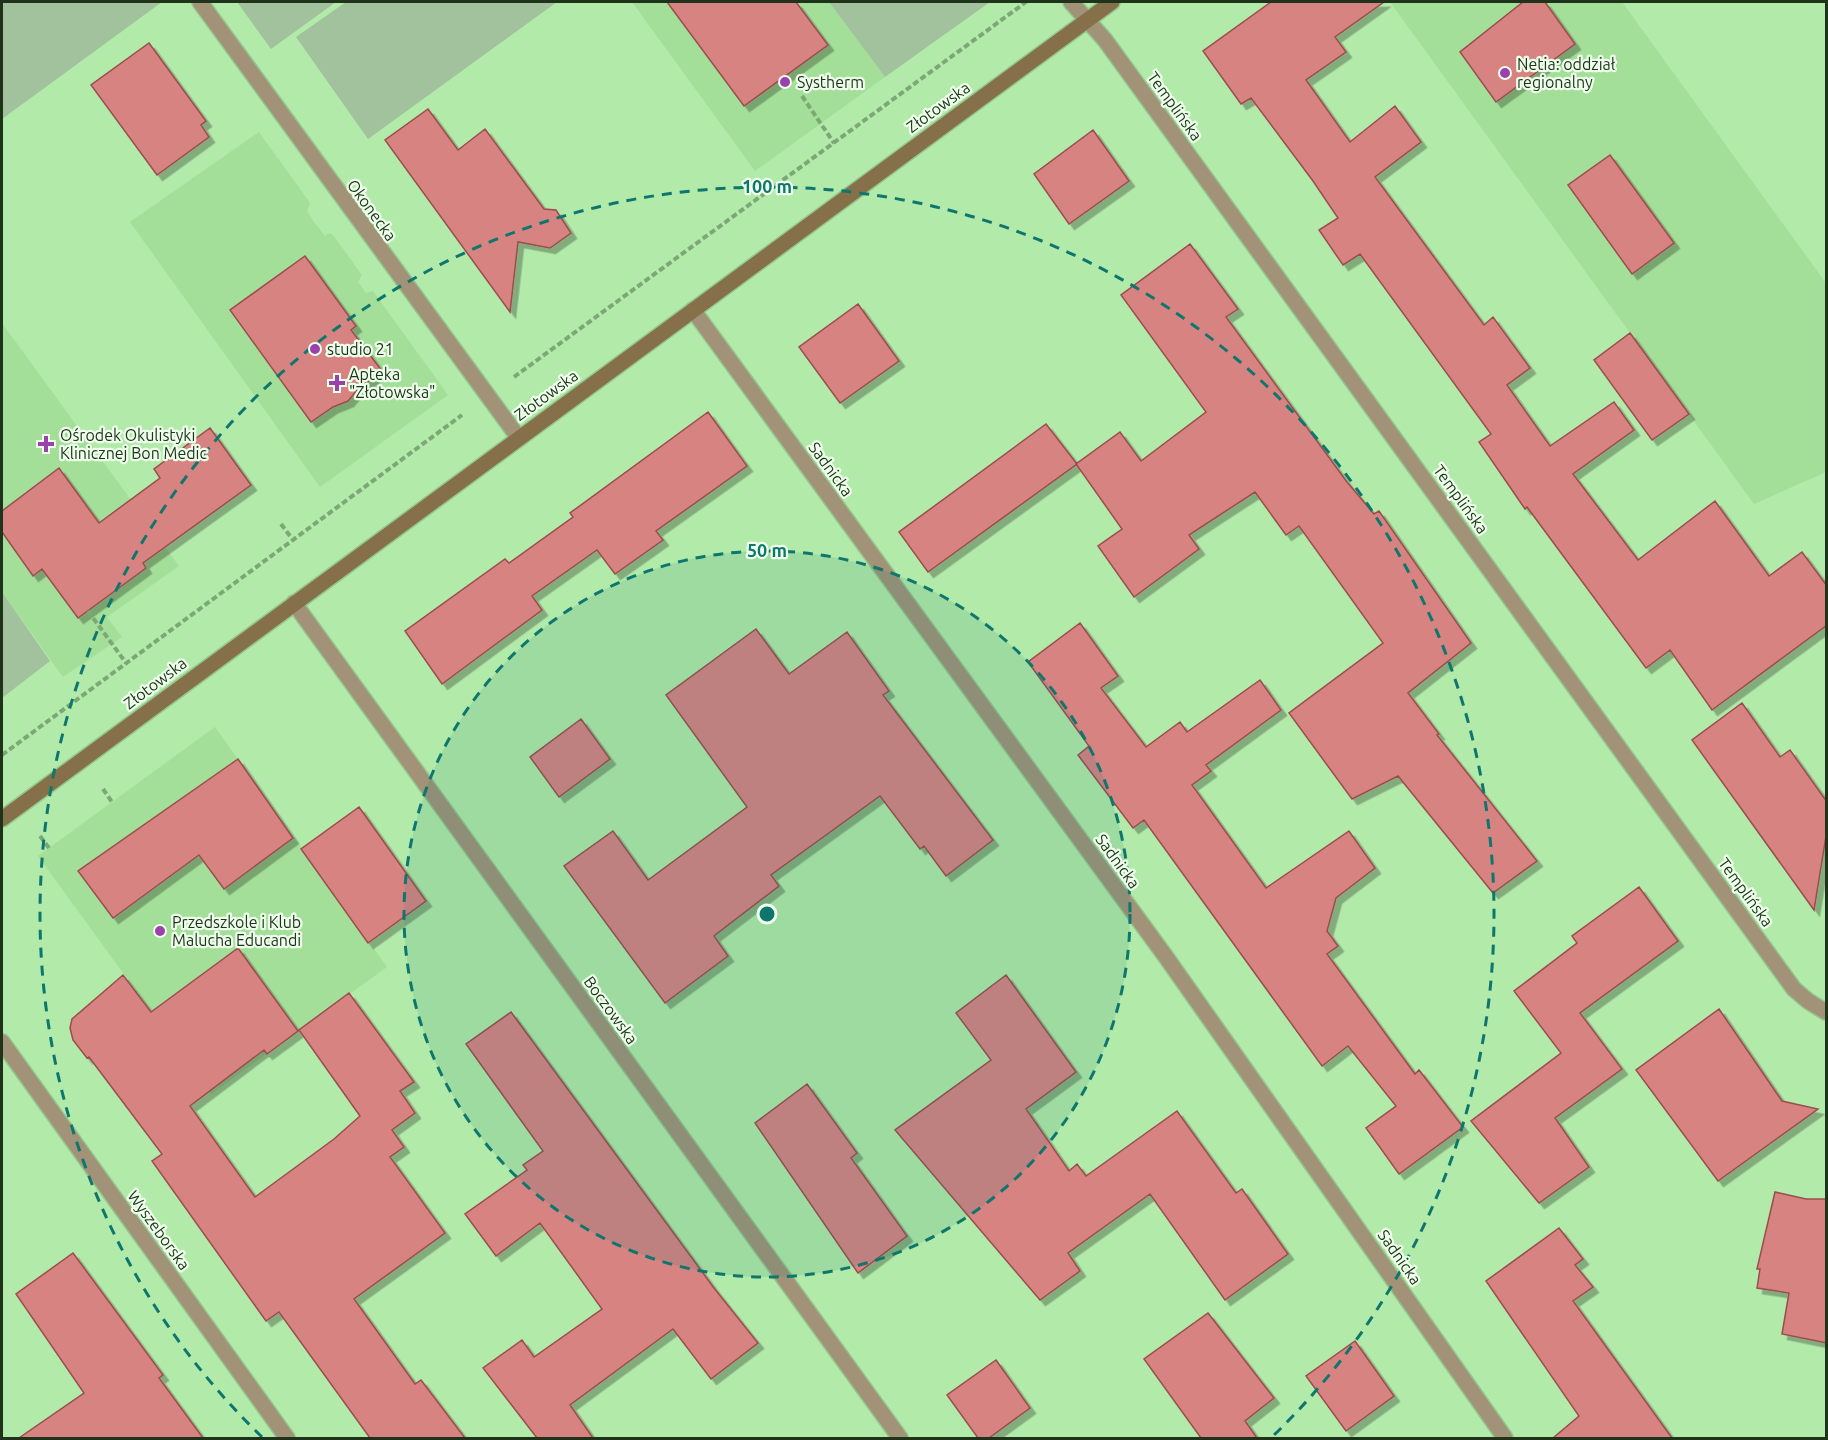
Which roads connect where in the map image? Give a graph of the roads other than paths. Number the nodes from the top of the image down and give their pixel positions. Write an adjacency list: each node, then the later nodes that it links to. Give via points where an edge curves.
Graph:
1 (200, 2): 6 (street, Okonecka)
2 (1071, 2): 4 (street, Templińska)
3 (1112, 2): 4 (street, Złotowska)
4 (1086, 21): 5 (street, Złotowska); 9 (street, Templińska, via 1105,40 1794,988)
5 (693, 310): 6 (street, Złotowska); 13 (street, Sadnicka, via 1166,957)
6 (518, 437): 7 (street, Złotowska)
7 (294, 603): 8 (street, Złotowska); 12 (street, Boczowska)
8 (2, 819)
9 (1827, 1012)
10 (2, 1042): 11 (street, Wyszeborska)
11 (286, 1438)
12 (900, 1438)
13 (1506, 1438)

